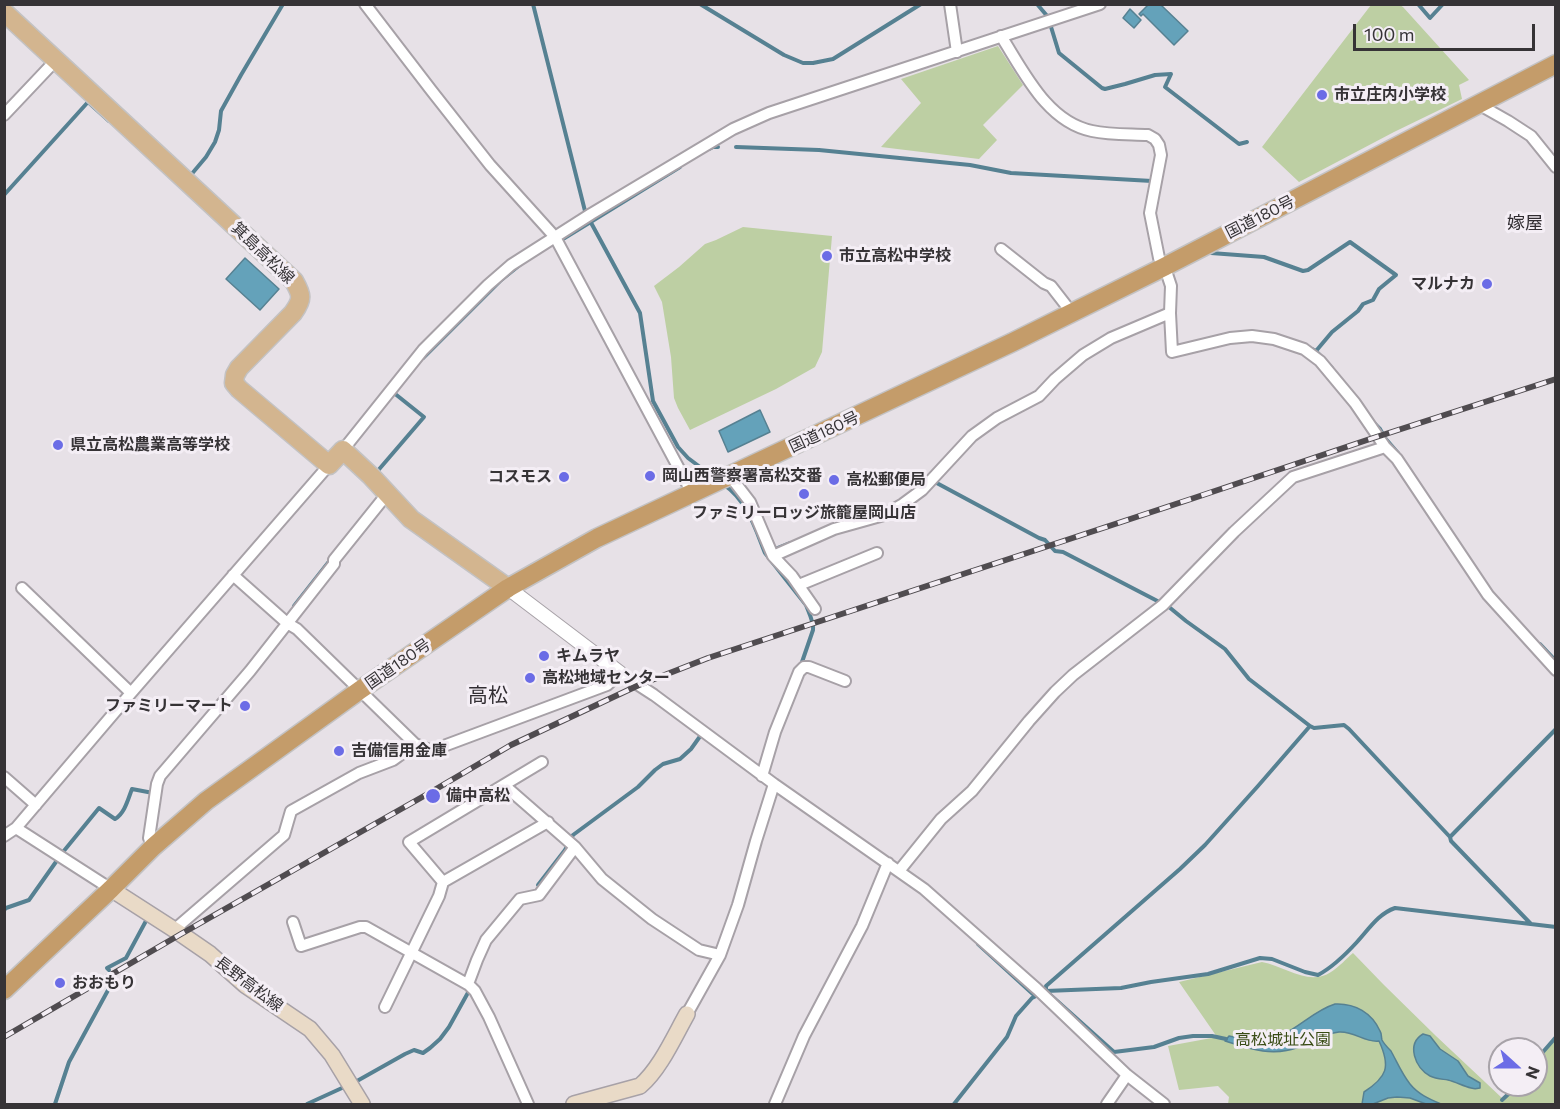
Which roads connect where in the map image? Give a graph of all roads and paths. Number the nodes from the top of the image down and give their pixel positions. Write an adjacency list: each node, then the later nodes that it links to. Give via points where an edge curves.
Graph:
1 (365, 4): 12 (street, via 490,165)
2 (950, 4): 6 (street)
3 (1100, 4): 5 (street)
4 (4, 12): 7 (main road, 箕島高松線)
5 (1001, 36): 6 (street); 14 (street, via 1029,81 1059,115 1094,131 1148,135 1155,139 1161,155 1150,213)
6 (957, 52): 12 (street, via 769,113 733,129)
7 (56, 60): 10 (street); 19 (main road, 箕島高松線, via 294,281 301,298 299,306 239,368 234,383)
8 (1556, 64): 9 (highway, 国道180号)
9 (1478, 104): 11 (street, via 1531,136); 14 (highway, 国道180号)
10 (4, 115)
11 (1556, 167)
12 (555, 237): 18 (street, via 511,265 468,304 423,350); 21 (street)
13 (1001, 249): 15 (street, via 1051,286)
14 (1164, 267): 15 (highway, 国道180号); 16 (street, via 1171,286)
15 (1072, 313): 20 (highway, 国道180号)
16 (1170, 313): 17 (street, via 1172,352 1252,336 1304,349 1320,361 1355,403); 23 (street, via 1111,338 1083,355 1039,396 972,436 922,490 903,504 884,515)
17 (1385, 447): 31 (street, via 1488,595); 49 (street, via 1293,477 1165,604 1055,692)
18 (343, 450): 19 (main road); 22 (main road)
19 (329, 465): 25 (street)
20 (722, 479): 21 (highway, 国道180号); 23 (street, via 750,502)
21 (692, 493): 28 (highway, 国道180号, via 597,538)
22 (387, 494): 28 (main road, via 411,519); 30 (street)
23 (772, 552): 26 (street)
24 (878, 553): 26 (street)
25 (233, 575): 30 (street); 35 (street)
26 (799, 585): 29 (street)
27 (22, 588): 35 (street)
28 (508, 588): 32 (street); 34 (highway, 国道180号)
29 (814, 609)
30 (287, 623): 34 (street); 47 (street, via 160,776 149,838)
31 (1556, 670)
32 (620, 673): 36 (street, via 608,685 441,747 429,750); 38 (street)
33 (846, 681): 38 (street, via 809,667 799,672)
34 (360, 690): 36 (street); 47 (highway, 国道180号, via 206,801)
35 (131, 693): 42 (street)
36 (415, 744): 53 (street, via 393,760 359,773 291,811 284,836)
37 (542, 762): 40 (street)
38 (762, 776): 41 (street)
39 (4, 777): 42 (street)
40 (504, 785): 43 (street); 50 (street, via 409,842)
41 (773, 787): 48 (street); 55 (street)
42 (36, 805): 44 (street)
43 (548, 822): 46 (street); 50 (street)
44 (16, 828): 45 (street); 51 (street)
45 (4, 836)
46 (571, 843): 55 (street, via 602,879 652,919 699,950); 56 (street, via 539,895 520,900 486,940)
47 (153, 847): 51 (highway, 国道180号)
48 (887, 866): 49 (street); 64 (street)
49 (899, 871): 60 (street, via 1041,993)
50 (443, 882): 54 (street)
51 (111, 889): 53 (main road, 長野高松線); 57 (highway, 国道180号)
52 (293, 922): 54 (street, via 301,946 366,927)
53 (175, 929): 61 (main road, 長野高松線, via 316,1034)
54 (412, 952): 56 (street); 58 (street)
55 (720, 955): 59 (street)
56 (470, 986): 62 (street, via 489,1017)
57 (4, 990)
58 (385, 1007)
59 (687, 1014): 63 (main road, via 656,1068 640,1086)
60 (1127, 1075): 65 (street); 66 (street)
61 (362, 1104)
62 (528, 1104)
63 (574, 1104)
64 (775, 1104)
65 (1107, 1104)
66 (1164, 1104)

